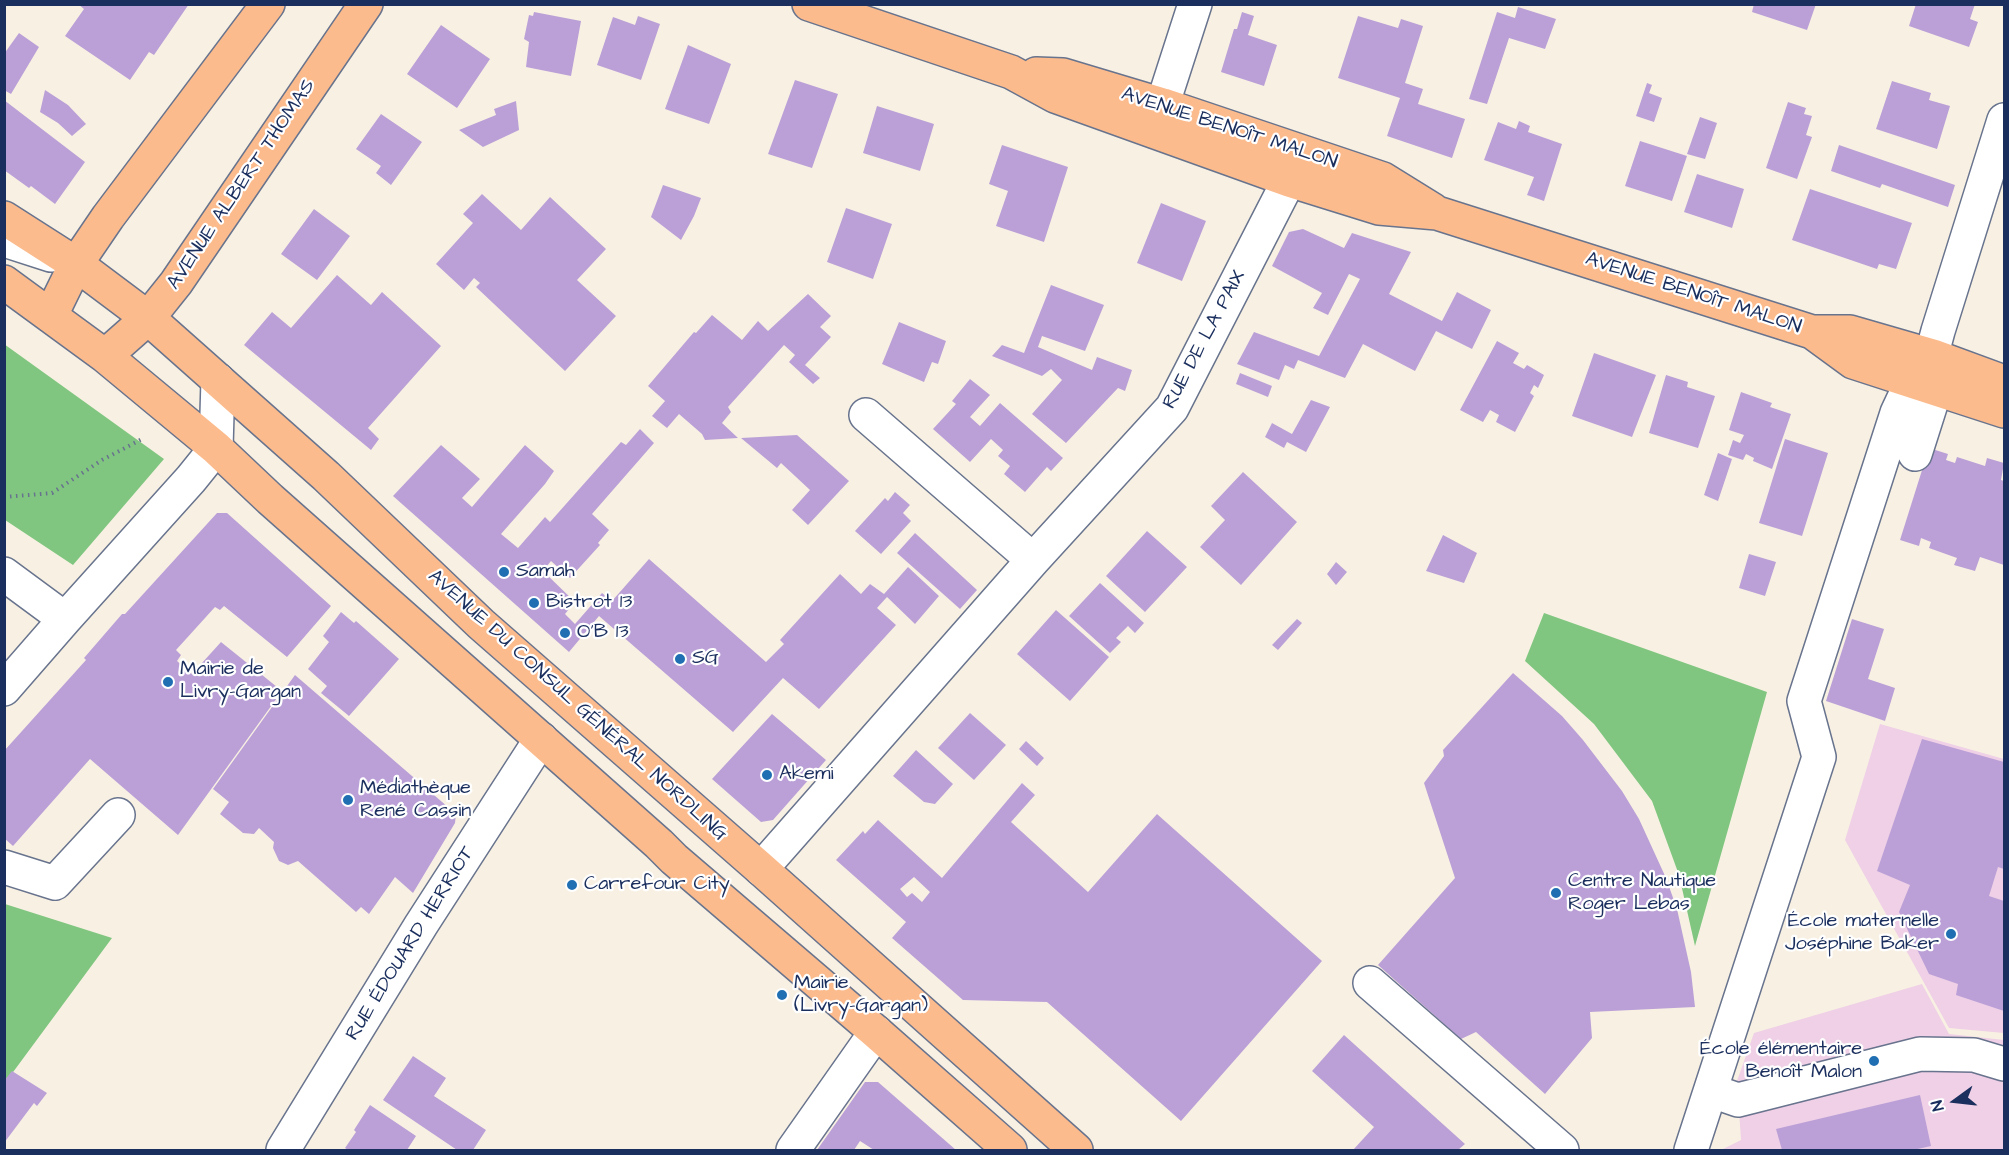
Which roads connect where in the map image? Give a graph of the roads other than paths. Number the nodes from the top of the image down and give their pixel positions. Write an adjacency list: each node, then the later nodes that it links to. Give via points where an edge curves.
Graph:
1 (268, 4): 10 (main road)
2 (366, 4): 13 (main road, AVENUE ALBERT THOMAS, via 176,283)
3 (809, 4): 5 (main road, AVENUE BENOÎT MALON, via 1011,72 1063,75)
4 (1195, 4): 5 (street)
5 (1158, 118): 7 (main road, AVENUE BENOÎT MALON)
6 (2004, 120): 15 (street)
7 (1293, 166): 15 (main road, AVENUE BENOÎT MALON, via 1383,179 1437,213 1812,332 1850,332); 22 (street, RUE DE LA PAIX, via 1172,408)
8 (4, 218): 10 (main road, AVENUE DU CONSUL GÉNÉRAL NORDLING)
9 (4, 240): 10 (street)
10 (76, 264): 12 (main road); 13 (main road, AVENUE DU CONSUL GÉNÉRAL NORDLING)
11 (4, 282): 12 (main road)
12 (51, 315): 14 (main road)
13 (148, 318): 14 (main road, AVENUE ALBERT THOMAS); 16 (main road, AVENUE DU CONSUL GÉNÉRAL NORDLING)
14 (105, 356): 20 (main road)
15 (1926, 377): 17 (main road, AVENUE BENOÎT MALON); 18 (main road, AVENUE BENOÎT MALON); 21 (street); 33 (street, via 1897,413 1804,701 1819,757)
16 (218, 380): 20 (street); 29 (main road, AVENUE DU CONSUL GÉNÉRAL NORDLING, via 326,476 481,624)
17 (2004, 382)
18 (2004, 411)
19 (866, 415): 22 (street)
20 (216, 448): 24 (street); 26 (main road)
21 (1915, 454)
22 (1033, 560): 29 (street, RUE DE LA PAIX)
23 (4, 574): 24 (street)
24 (65, 618): 25 (street)
25 (4, 689)
26 (541, 739): 31 (main road); 34 (street, RUE ÉDOUARD HERRIOT)
27 (118, 815): 28 (street, via 55,884)
28 (4, 867)
29 (761, 869): 37 (main road, AVENUE DU CONSUL GÉNÉRAL NORDLING)
30 (1370, 983): 38 (street)
31 (876, 1032): 35 (street); 36 (main road)
32 (2004, 1064): 33 (street, via 1974,1055 1920,1054 1738,1100)
33 (1712, 1091): 39 (street)
34 (283, 1150)
35 (793, 1150)
36 (1010, 1150)
37 (1076, 1150)
38 (1562, 1150)
39 (1691, 1150)

